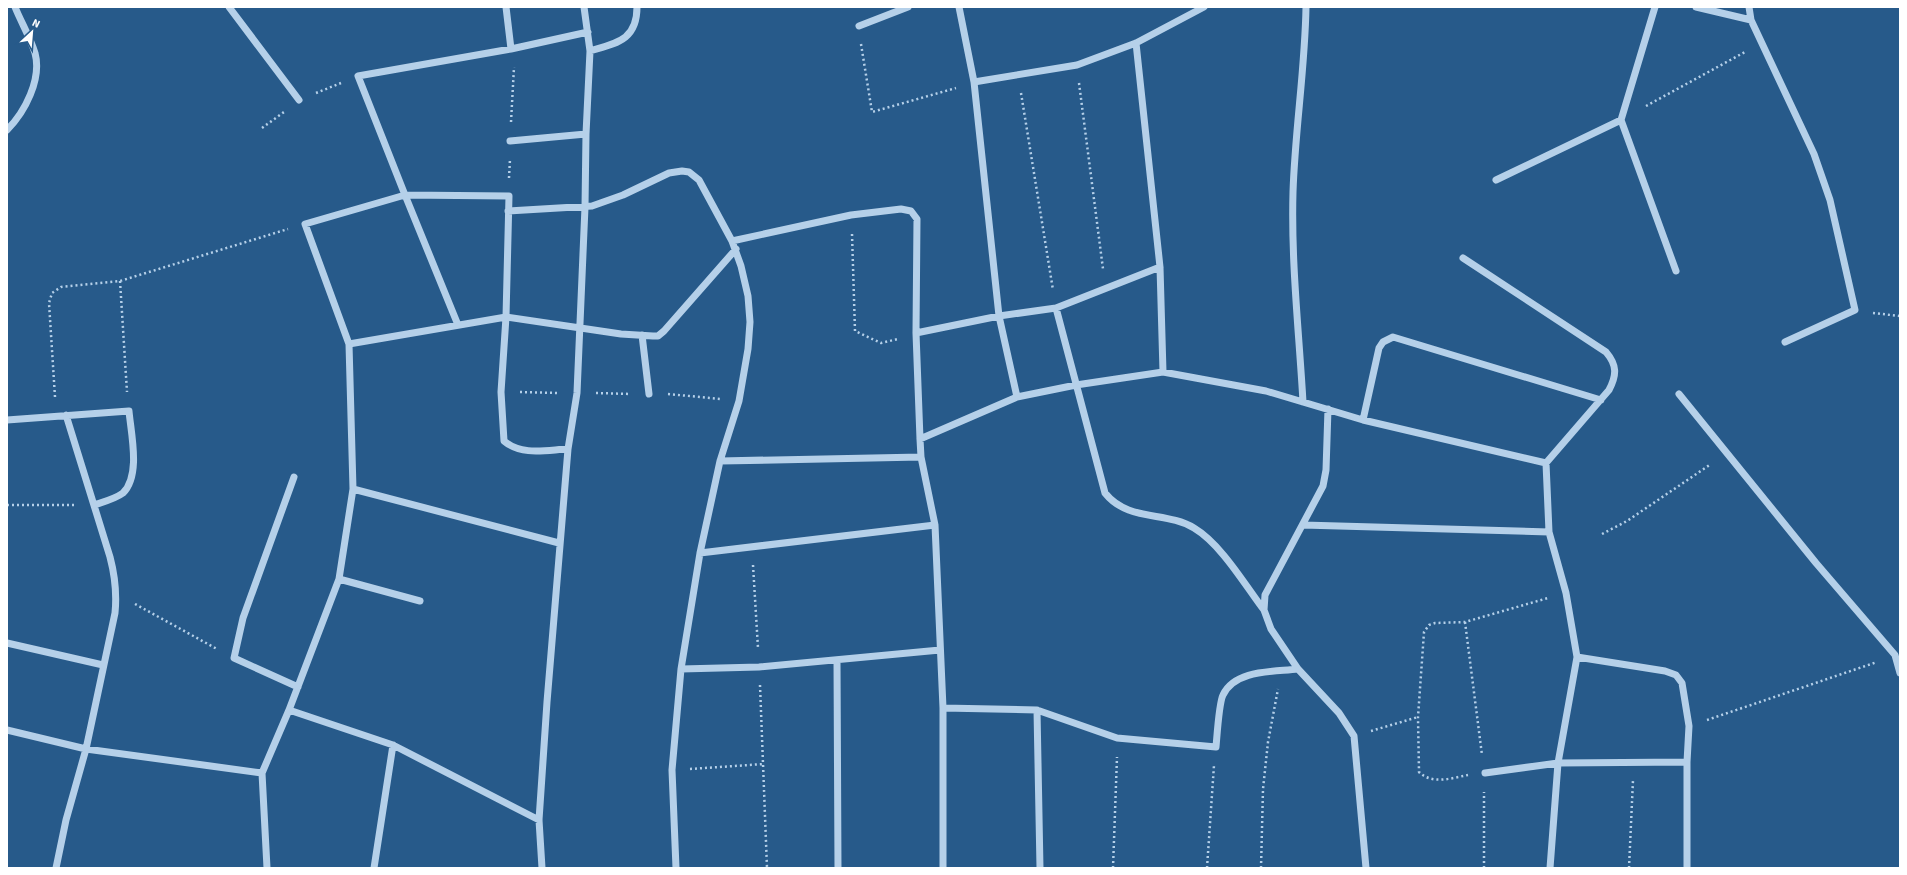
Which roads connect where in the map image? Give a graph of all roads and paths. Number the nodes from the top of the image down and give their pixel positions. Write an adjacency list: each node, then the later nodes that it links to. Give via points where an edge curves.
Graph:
1 (15, 7): 27 (street, via 35,54 36,73 32,92)
2 (229, 7): 24 (street)
3 (506, 7): 18 (street)
4 (584, 7): 15 (street)
5 (637, 7): 19 (street, via 635,24 625,39)
6 (908, 7): 14 (street)
7 (959, 7): 23 (street)
8 (1204, 7): 16 (street)
9 (1306, 7): 63 (street, via 1304,74 1293,192 1295,277)
10 (1655, 7): 25 (street)
11 (1696, 7): 13 (street)
12 (1749, 7): 13 (street)
13 (1751, 20): 17 (street)
14 (859, 26): 23 (path, via 872,112)
15 (588, 32): 18 (street); 19 (street)
16 (1136, 43): 20 (street); 39 (street)
17 (1761, 43): 25 (path); 44 (street, via 1807,138 1830,200)
18 (511, 49): 22 (street)
19 (590, 50): 28 (street)
20 (1077, 65): 21 (street); 42 (path)
21 (1018, 75): 23 (street); 43 (path)
22 (358, 76): 24 (path); 31 (street)
23 (974, 82): 45 (street)
24 (299, 100): 26 (path)
25 (1621, 120): 30 (street); 40 (street)
26 (262, 128)
27 (7, 130)
28 (586, 134): 29 (street); 32 (street)
29 (510, 140)
30 (1496, 180)
31 (404, 195): 33 (street, via 509,196); 35 (street); 48 (street)
32 (585, 207): 33 (street); 36 (street, via 623,195 669,173 689,172 700,180); 49 (street)
33 (508, 211): 47 (street)
34 (851, 216): 36 (street); 50 (path, via 855,331 881,344); 50 (street, via 901,209 916,215)
35 (305, 224): 41 (path); 53 (street)
36 (732, 241): 37 (street)
37 (736, 250): 51 (street, via 664,331 658,336); 62 (street, via 748,296 750,322)
38 (1463, 258): 61 (street, via 1606,352 1616,370 1609,390)
39 (1160, 267): 42 (street); 54 (street)
40 (1676, 270)
41 (120, 281): 65 (path); 67 (path, via 67,285 52,293 49,303)
42 (1106, 289): 43 (street)
43 (1056, 308): 45 (street); 55 (street)
44 (1855, 310): 46 (path); 52 (street)
45 (998, 316): 50 (street); 60 (street)
46 (1900, 316)
47 (506, 317): 48 (street); 49 (street); 56 (street)
48 (458, 325): 53 (street)
49 (580, 328): 51 (street); 57 (street)
50 (916, 333): 70 (street)
51 (642, 336): 58 (street)
52 (1785, 342)
53 (349, 344): 77 (street)
54 (1163, 372): 55 (street); 63 (street, via 1266,391)
55 (1076, 385): 60 (street); 91 (street, via 1105,493 1110,499 1127,510 1184,523 1204,535 1214,544)
56 (501, 392): 57 (path); 71 (street, via 504,441 523,451)
57 (577, 393): 58 (path); 71 (street)
58 (649, 394): 62 (path, via 675,394)
59 (1678, 394): 72 (street)
60 (1017, 397): 70 (street)
61 (1601, 400): 69 (street, via 1393,337 1383,342 1379,348); 75 (street)
62 (739, 401): 74 (street)
63 (1303, 402): 64 (street)
64 (1328, 409): 69 (street); 81 (street, via 1323,486)
65 (129, 411): 66 (street); 79 (street, via 134,465 129,484 114,498)
66 (66, 415): 67 (street); 79 (street)
67 (56, 416): 68 (street)
68 (7, 420)
69 (1363, 420): 75 (street)
70 (920, 439): 73 (street)
71 (568, 449): 84 (street)
72 (1726, 454): 83 (path, via 1627,521); 95 (street)
73 (921, 457): 74 (street); 80 (street)
74 (720, 461): 86 (street)
75 (1546, 464): 82 (street)
76 (294, 477): 97 (street, via 243,618)
77 (353, 489): 84 (street); 87 (street)
78 (7, 505): 79 (path)
79 (94, 505): 89 (street, via 114,573)
80 (935, 525): 85 (street); 94 (street)
81 (1303, 525): 82 (street); 91 (street, via 1265,595)
82 (1549, 532): 88 (street)
83 (1602, 534)
84 (559, 544): 124 (street)
85 (752, 548): 86 (street); 100 (path)
86 (700, 553): 102 (street)
87 (339, 579): 90 (street); 105 (street)
88 (1566, 593): 92 (path); 96 (street)
89 (117, 594): 97 (path); 99 (street, via 116,613)
90 (420, 601)
91 (1264, 610): 101 (street, via 1271,629)
92 (1465, 622): 109 (path, via 1435,623 1429,625 1424,632); 122 (path)
93 (7, 644): 99 (street)
94 (940, 650): 98 (street); 106 (street)
95 (1895, 655): 104 (street); 110 (path)
96 (1577, 657): 110 (street, via 1676,675 1684,689); 118 (street)
97 (234, 658): 105 (street)
98 (837, 660): 100 (street); 131 (street)
99 (103, 665): 116 (street)
100 (759, 667): 102 (street); 119 (path)
101 (1298, 669): 103 (street); 112 (street, via 1339,713)
102 (681, 670): 121 (street)
103 (1282, 671): 115 (street, via 1244,676 1222,695); 136 (path, via 1268,742 1263,789)
104 (1900, 673)
105 (298, 687): 107 (street)
106 (943, 708): 108 (street); 132 (street)
107 (289, 710): 114 (street); 123 (street)
108 (1037, 710): 113 (street); 133 (street)
109 (1418, 717): 112 (path); 122 (path, via 1418,768 1422,775 1434,780)
110 (1689, 726): 117 (street)
111 (7, 730): 116 (street)
112 (1354, 736): 137 (street)
113 (1117, 738): 115 (street); 134 (path)
114 (393, 745): 124 (street); 127 (street)
115 (1216, 747): 135 (path)
116 (86, 749): 123 (street); 125 (street, via 66,820)
117 (1687, 762): 120 (street); 141 (street)
118 (1558, 763): 120 (street); 122 (street); 139 (street)
119 (764, 764): 121 (path); 130 (path)
120 (1634, 764): 140 (path)
121 (672, 770): 129 (street)
122 (1485, 773): 138 (path)
123 (262, 774): 126 (street)
124 (539, 820): 128 (street)
125 (56, 868)
126 (267, 868)
127 (374, 868)
128 (542, 868)
129 (676, 868)
130 (767, 868)
131 (838, 868)
132 (943, 868)
133 (1040, 868)
134 (1113, 868)
135 (1207, 868)
136 (1261, 868)
137 (1366, 868)
138 (1484, 868)
139 (1550, 868)
140 (1629, 868)
141 (1687, 868)

